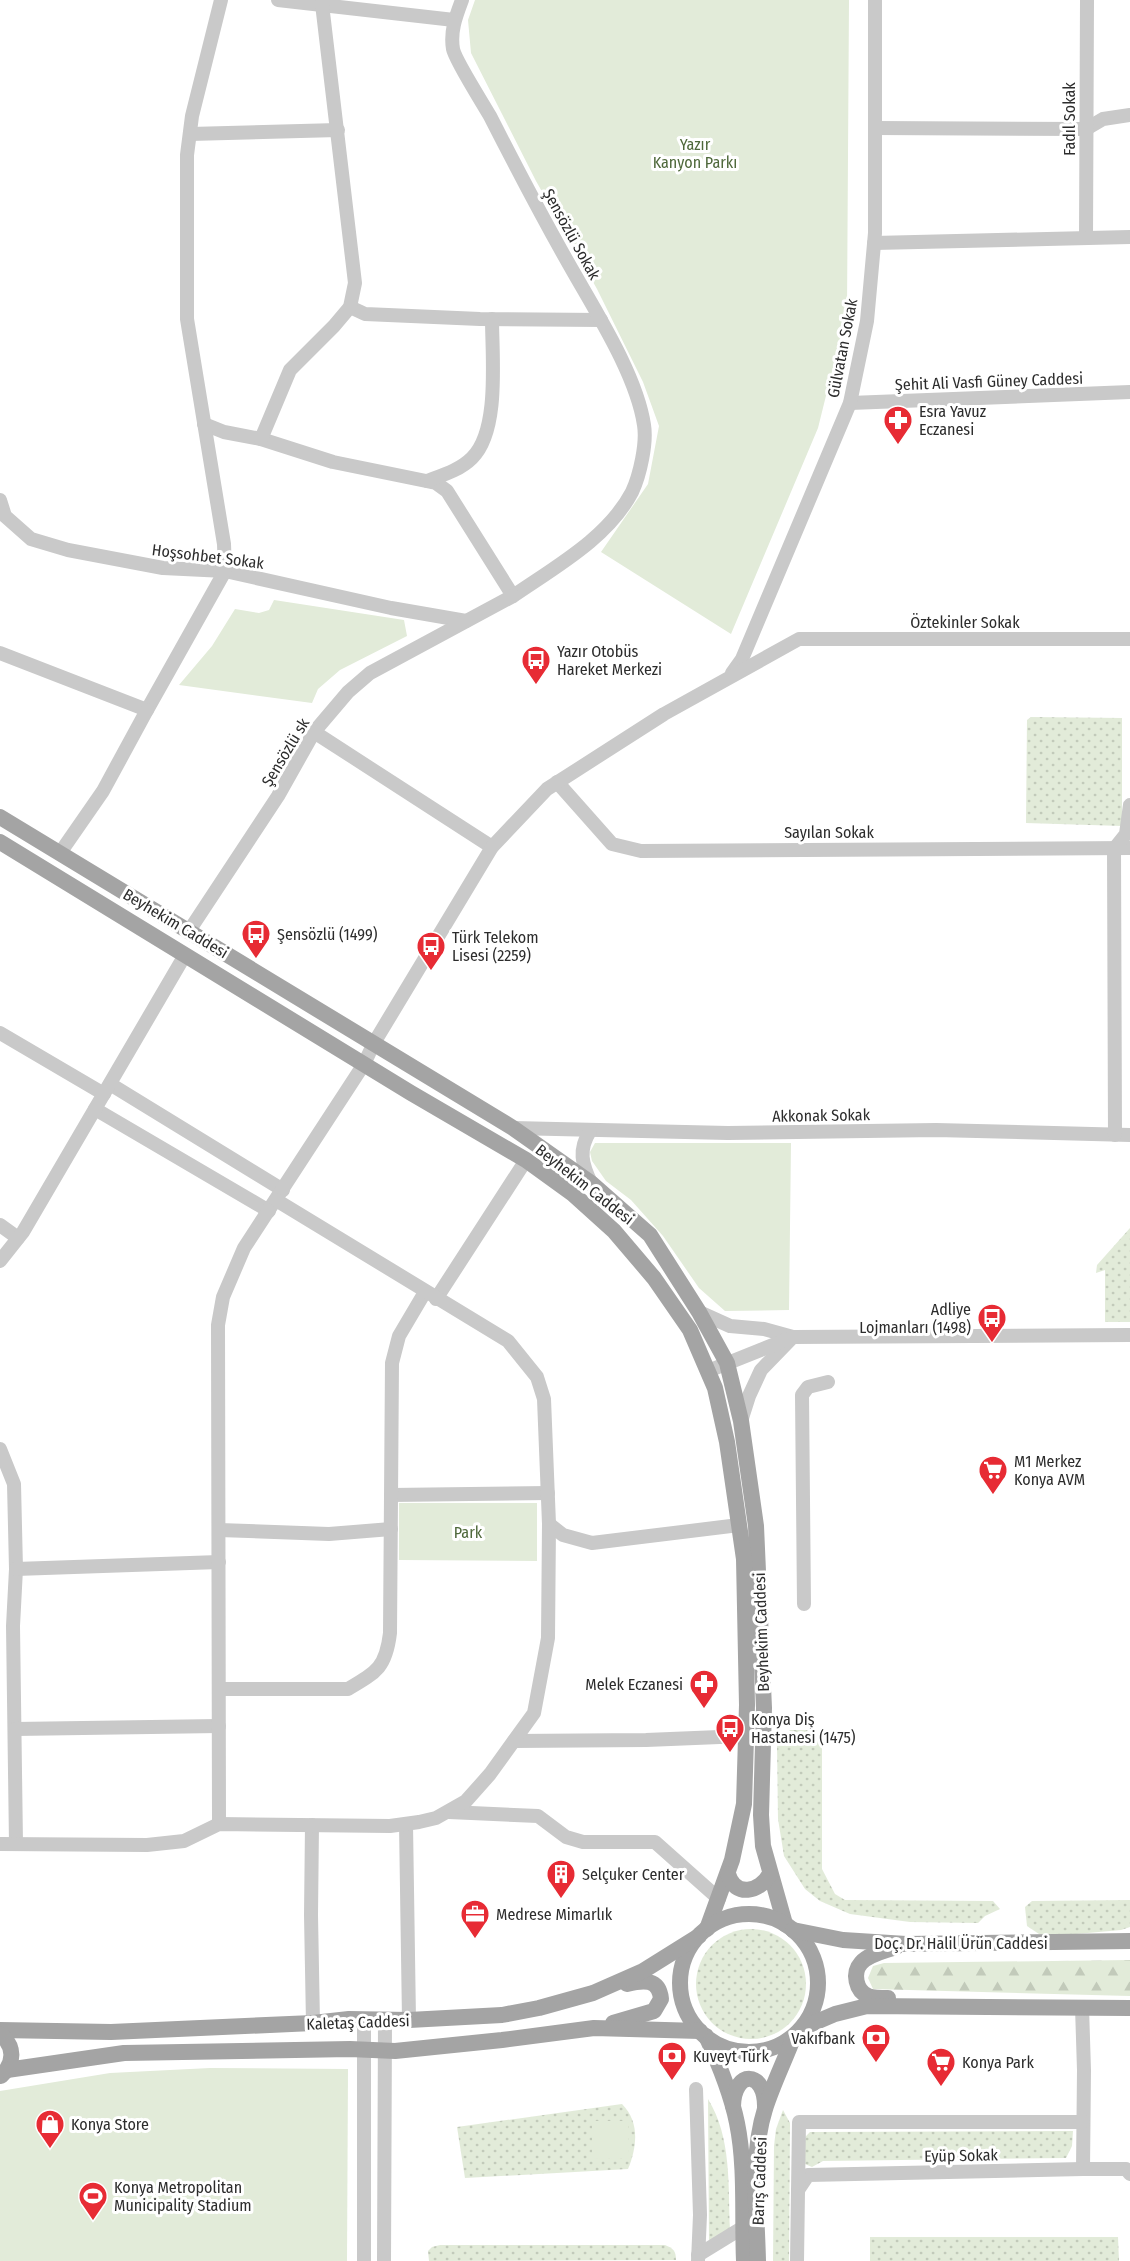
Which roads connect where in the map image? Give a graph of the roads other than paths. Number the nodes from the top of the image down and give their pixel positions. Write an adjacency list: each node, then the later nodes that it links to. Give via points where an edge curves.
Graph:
1 (221, 0): 12 (street)
2 (278, 0): 6 (street)
3 (462, 0): 7 (street, Şensözlü Sokak)
4 (875, 0): 9 (street, Gülvatan Sokak)
5 (1087, 0): 10 (street, Fadıl Sokak)
6 (322, 4): 7 (street); 11 (street)
7 (454, 20): 18 (street, Şensözlü Sokak, via 453,51)
8 (1130, 115): 10 (street, via 1103,119)
9 (875, 128): 10 (street); 15 (street, Gülvatan Sokak)
10 (1086, 129): 14 (street, Fadıl Sokak)
11 (338, 130): 12 (street); 16 (street, via 355,283)
12 (190, 134): 21 (street, via 187,319)
13 (1130, 237): 14 (street)
14 (1086, 238): 15 (street)
15 (874, 243): 20 (street, Gülvatan Sokak, via 867,321)
16 (350, 307): 17 (street, via 365,314); 22 (street, via 290,370)
17 (492, 319): 18 (street); 23 (street, via 492,407 484,436 473,457 455,470)
18 (601, 320): 26 (street, Şensözlü Sokak, via 637,394 644,427 641,460 632,491 601,531)
19 (1130, 392): 20 (street, Şehit Ali Vasfi Güney Caddesi)
20 (850, 403): 30 (street, Gülvatan Sokak, via 742,659)
21 (204, 424): 22 (street); 25 (street)
22 (261, 439): 23 (street, via 333,462)
23 (427, 481): 26 (street, via 447,491)
24 (0, 500): 25 (street, Hoşsohbet Sokak, via 5,516 30,539 163,568)
25 (225, 571): 27 (street, Hoşsohbet Sokak); 31 (street)
26 (513, 596): 27 (street, Şensözlü sk)
27 (466, 621): 32 (street, Şensözlü sk, via 370,673)
28 (1130, 639): 30 (street, Öztekinler Sokak, via 799,639)
29 (2, 659): 31 (street)
30 (729, 678): 33 (street)
31 (147, 710): 40 (street, via 102,791)
32 (314, 732): 37 (street); 41 (street, Şensözlü sk, via 278,796)
33 (557, 782): 37 (street); 39 (street, Sayılan Sokak, via 612,844 641,851)
34 (1130, 805): 39 (street, via 1126,834)
35 (0, 817): 40 (main road, Beyhekim Caddesi)
36 (0, 842): 42 (main road, Beyhekim Caddesi)
37 (492, 847): 44 (street)
38 (1130, 848): 39 (street, Sayılan Sokak)
39 (1114, 849): 50 (street)
40 (60, 853): 41 (main road, Beyhekim Caddesi)
41 (189, 932): 44 (main road, Beyhekim Caddesi)
42 (185, 955): 45 (main road, Beyhekim Caddesi); 46 (street)
43 (0, 1033): 46 (street)
44 (374, 1043): 45 (street); 48 (main road, Beyhekim Caddesi)
45 (364, 1064): 52 (main road, Beyhekim Caddesi); 54 (street)
46 (107, 1089): 47 (street); 54 (street)
47 (95, 1109): 54 (street); 56 (street)
48 (513, 1128): 49 (street, Akkonak Sokak); 53 (main road, Beyhekim Caddesi)
49 (590, 1131): 50 (street, Akkonak Sokak, via 936,1130); 53 (street, via 581,1152)
50 (1114, 1135): 51 (street, Akkonak Sokak)
51 (1130, 1135)
52 (526, 1160): 58 (street); 63 (main road, Beyhekim Caddesi, via 573,1194 614,1231 654,1278 690,1330)
53 (591, 1183): 59 (main road, Beyhekim Caddesi, via 650,1234)
54 (276, 1200): 58 (street); 72 (street, via 244,1248 223,1297 218,1326)
55 (0, 1225): 56 (street)
56 (18, 1238): 57 (street)
57 (0, 1261)
58 (431, 1295): 67 (street, via 508,1341 537,1377 544,1399); 68 (street, via 399,1336 392,1363)
59 (699, 1312): 61 (street, via 730,1326); 62 (main road, Beyhekim Caddesi)
60 (1130, 1335): 61 (street)
61 (793, 1337): 62 (street); 65 (street, via 761,1370)
62 (727, 1363): 63 (street); 65 (main road, Beyhekim Caddesi)
63 (708, 1371): 70 (main road, Beyhekim Caddesi, via 727,1442)
64 (828, 1382): 76 (street, via 808,1387 802,1395)
65 (741, 1421): 89 (main road, Beyhekim Caddesi, via 756,1526 764,1708 762,1834)
66 (0, 1449): 74 (street, via 14,1484)
67 (548, 1493): 68 (street); 69 (street)
68 (391, 1495): 71 (street)
69 (549, 1524): 70 (street, via 563,1535 592,1543); 81 (street, via 548,1638 534,1713)
70 (739, 1525): 80 (main road, Beyhekim Caddesi, via 747,1705)
71 (391, 1529): 72 (street, via 329,1534); 77 (street, via 390,1633 388,1654 381,1666 348,1689)
72 (219, 1530): 73 (street)
73 (219, 1562): 74 (street); 77 (street)
74 (15, 1569): 75 (street)
75 (7, 1600): 79 (street)
76 (804, 1604)
77 (219, 1689): 78 (street)
78 (219, 1726): 79 (street); 83 (street)
79 (15, 1729): 87 (street)
80 (744, 1736): 81 (street); 88 (main road, Beyhekim Caddesi, via 744,1803)
81 (514, 1741): 82 (street, via 466,1801)
82 (447, 1812): 84 (street); 90 (street, via 538,1816 566,1837 583,1842 654,1842)
83 (219, 1824): 85 (street); 87 (street, via 184,1840 147,1845)
84 (406, 1824): 85 (street); 101 (street)
85 (312, 1825): 102 (street)
86 (0, 1844): 87 (street)
87 (16, 1844)
88 (728, 1874): 89 (main road, via 736,1886 747,1890 758,1888); 90 (main road, Beyhekim Caddesi)
89 (770, 1874): 91 (main road, Beyhekim Caddesi)
90 (718, 1899): 92 (main road, Beyhekim Caddesi)
91 (789, 1927): 92 (main road, via 766,1916 745,1914 725,1918); 94 (main road, Doç. Dr. Halil Ürün Caddesi, via 843,1940); 105 (main road, via 812,1953 819,1982 816,2002)
92 (703, 1932): 95 (main road, Kaletaş Caddesi, via 643,1971); 106 (main road, via 686,1957 680,1981 684,2006)
93 (1130, 1941): 94 (main road, Doç. Dr. Halil Ürün Caddesi)
94 (906, 1944): 96 (main road, via 861,1963 857,1984 868,1996)
95 (593, 1993): 101 (main road, Kaletaş Caddesi, via 502,2015); 103 (main road, via 645,1981 657,1986 661,1999 659,2006 647,2014)
96 (929, 2006): 97 (main road); 105 (main road, via 867,2006 835,2014)
97 (1082, 2007): 98 (main road); 113 (street)
98 (1130, 2008)
99 (364, 2019): 100 (main road, Kaletaş Caddesi); 102 (main road, Kaletaş Caddesi); 107 (street)
100 (385, 2020): 101 (main road, Kaletaş Caddesi); 108 (street)
101 (409, 2020)
102 (313, 2024): 104 (main road, Kaletaş Caddesi)
103 (594, 2028): 106 (main road, Kaletaş Caddesi); 108 (main road, Kaletaş Caddesi)
104 (0, 2032): 109 (main road, via 12,2054)
105 (797, 2032): 106 (main road, via 776,2046 755,2051 724,2047); 112 (main road, Barış Caddesi)
106 (703, 2034): 111 (main road, Barış Caddesi, via 722,2072)
107 (362, 2050): 108 (main road, Kaletaş Caddesi); 109 (main road, Kaletaş Caddesi, via 124,2053); 119 (street)
108 (384, 2051): 120 (street)
109 (4, 2073)
110 (696, 2089): 118 (street)
111 (733, 2109): 112 (main road, via 737,2086 748,2079 762,2086); 117 (main road, Barış Caddesi, via 741,2158)
112 (765, 2109): 122 (main road, Barış Caddesi, via 757,2165)
113 (1083, 2122): 114 (street); 116 (street, via 799,2122)
114 (1083, 2169): 115 (street, Eyüp Sokak, via 1126,2169); 116 (street, Eyüp Sokak, via 808,2175)
115 (1130, 2174)
116 (798, 2190): 123 (street)
117 (742, 2228): 118 (street); 121 (main road, Barış Caddesi)
118 (698, 2258)
119 (364, 2261)
120 (384, 2261)
121 (744, 2261)
122 (758, 2261)
123 (797, 2261)

